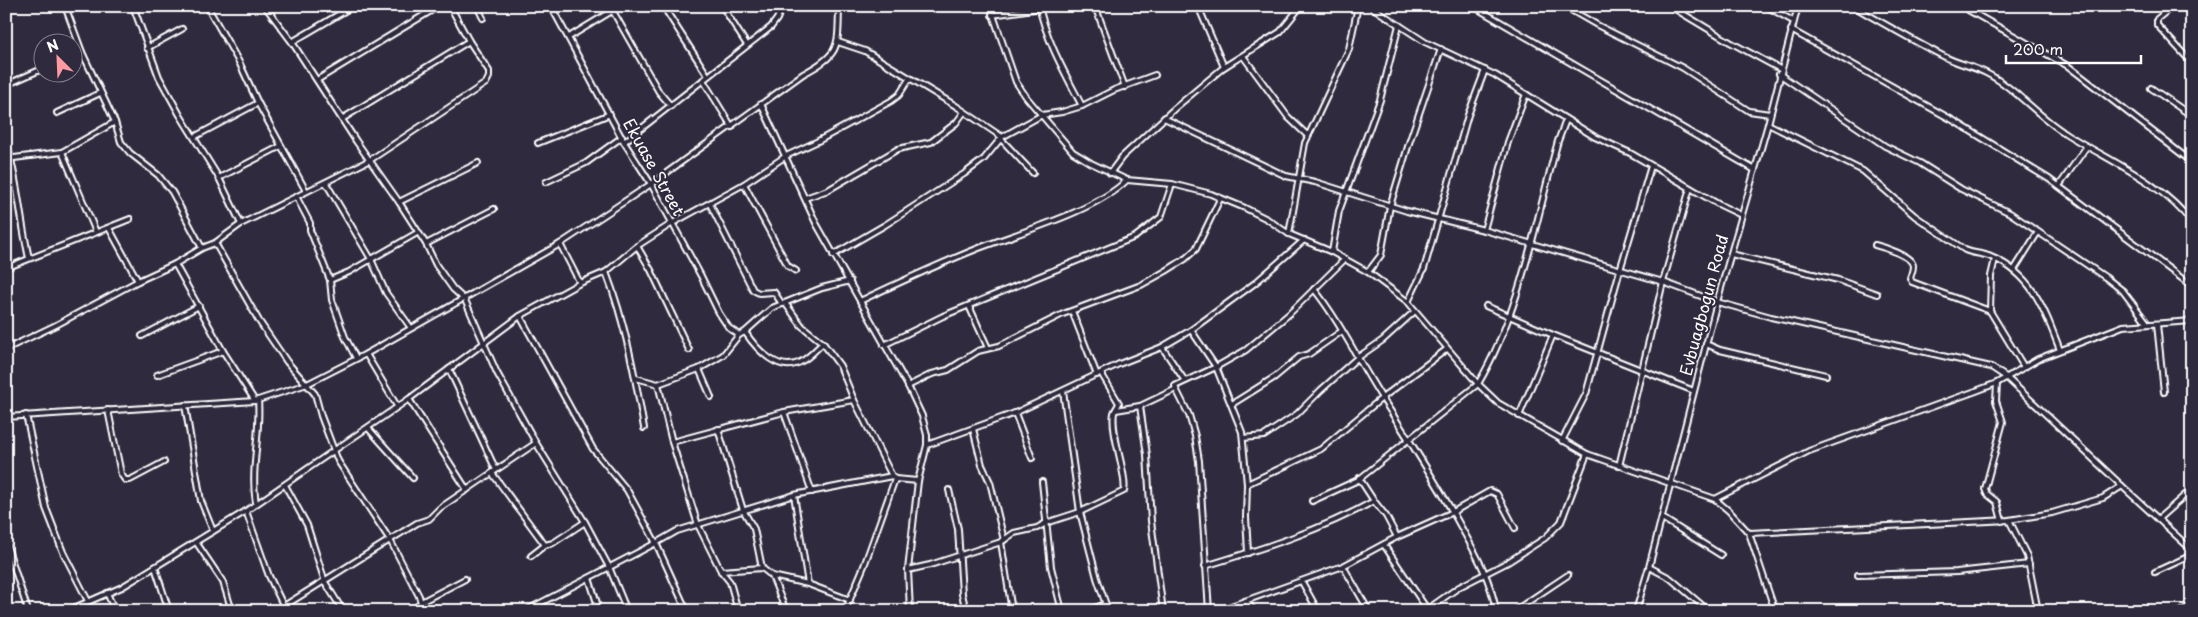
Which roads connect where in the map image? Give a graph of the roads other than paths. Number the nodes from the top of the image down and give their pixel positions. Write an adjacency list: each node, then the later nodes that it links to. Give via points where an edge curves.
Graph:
1 (10, 6): 32 (street)
2 (64, 6): 40 (street)
3 (133, 6): 46 (street)
4 (208, 6): 65 (street)
5 (266, 6): 43 (street)
6 (353, 6): 43 (street)
7 (439, 6): 58 (street)
8 (450, 6): 42 (street)
9 (477, 6): 35 (street)
10 (551, 6): 41 (street, Ekuase Street)
11 (620, 6): 33 (street)
12 (663, 6): 55 (street)
13 (722, 6): 45 (street)
14 (782, 6): 45 (street, via 771,27)
15 (840, 6): 44 (street)
16 (990, 6): 34 (street)
17 (1054, 6): 31 (street)
18 (1095, 6): 61 (street)
19 (1198, 6): 51 (street)
20 (1301, 6): 49 (street, via 1280,32)
21 (1358, 6): 82 (street, via 1349,48)
22 (1370, 6): 37 (street)
23 (1473, 6): 97 (street)
24 (1564, 6): 72 (street, via 1683,68 1749,111)
25 (1670, 6): 53 (street)
26 (1766, 6): 36 (street)
27 (1798, 6): 36 (street, Evbuagbogun Road)
28 (1854, 6): 89 (street, via 1945,57 1986,72 2063,133)
29 (1961, 6): 94 (street, via 2068,66)
30 (2173, 6): 50 (street, via 2157,19 2157,24)
31 (1039, 7): 34 (street); 68 (street, via 1050,44)
32 (6, 8)
33 (611, 8): 41 (street); 67 (street, via 659,92)
34 (992, 15): 73 (street, via 1016,82)
35 (483, 18)
36 (1793, 21): 39 (street, Evbuagbogun Road)
37 (1399, 25): 47 (street); 111 (street, via 1380,100)
38 (182, 29): 46 (street)
39 (1791, 30): 53 (street, Evbuagbogun Road); 108 (street, via 1956,122)
40 (74, 32)
41 (568, 37): 71 (street, Ekuase Street)
42 (469, 41): 76 (street); 93 (street, via 489,71 486,83)
43 (292, 42): 58 (street)
44 (838, 42): 57 (street, via 865,51); 66 (street, via 824,63)
45 (747, 45): 55 (street)
46 (147, 48): 81 (street)
47 (1441, 49): 52 (street); 117 (street)
48 (82, 52): 63 (street)
49 (1243, 56): 51 (street); 82 (street, via 1288,117)
50 (2192, 63)
51 (1224, 67): 75 (street)
52 (1485, 70): 64 (street); 120 (street, via 1468,114)
53 (1780, 71): 72 (street, Evbuagbogun Road); 128 (street, via 1885,146 1920,163 1961,190 2010,213)
54 (32, 73): 60 (street)
55 (708, 76): 59 (street)
56 (1156, 76): 61 (street)
57 (909, 78): 69 (street); 91 (street, via 899,95)
58 (317, 80): 76 (street)
59 (703, 80): 67 (street); 80 (street)
60 (6, 85)
61 (1125, 86): 68 (street)
62 (2151, 88): 74 (street)
63 (100, 93): 70 (street); 78 (street)
64 (1526, 94): 77 (street); 126 (street, via 1508,142)
65 (258, 103): 81 (street); 88 (street)
66 (761, 104): 80 (street); 91 (street)
67 (671, 106): 86 (street)
68 (1082, 106): 73 (street)
69 (964, 112): 84 (street); 113 (street, via 932,142 898,149 828,190)
70 (57, 113)
71 (610, 114): 83 (street, Ekuase Street); 87 (street)
72 (1770, 114): 79 (street, Evbuagbogun Road)
73 (1042, 115): 84 (street); 98 (street, via 1073,152)
74 (2192, 116)
75 (1164, 118): 98 (street); 101 (street, via 1251,161)
76 (342, 119): 93 (street)
77 (1566, 120): 96 (street); 135 (street)
78 (115, 122): 90 (street); 138 (street, via 121,142 172,192)
79 (1768, 124): 97 (street, Evbuagbogun Road); 145 (street, via 1863,171 1922,221 1965,250)
80 (732, 127): 105 (street)
81 (194, 136): 100 (street)
82 (1308, 136): 101 (street)
83 (622, 137): 86 (street, Ekuase Street); 103 (street, via 586,162)
84 (1001, 138): 99 (street); 141 (street, via 984,159 964,174)
85 (6, 142): 92 (street)
86 (624, 142): 105 (street, Ekuase Street)
87 (538, 143)
88 (281, 146): 100 (street); 110 (street)
89 (2087, 146): 108 (street); 122 (street, via 2168,197)
90 (62, 152): 92 (street); 127 (street)
91 (786, 156): 106 (street); 113 (street)
92 (9, 158): 142 (street)
93 (370, 160): 104 (street); 115 (street)
94 (2192, 162)
95 (478, 163): 115 (street)
96 (1652, 166): 109 (street); 148 (street)
97 (1754, 170): 119 (street, Evbuagbogun Road)
98 (1110, 172): 102 (street)
99 (1033, 173)
100 (219, 178): 123 (street)
101 (1299, 179): 111 (street); 130 (street)
102 (1127, 180): 107 (street); 162 (street, via 1114,192 1092,204 916,274)
103 (546, 182)
104 (326, 183): 110 (street); 143 (street)
105 (651, 184): 124 (street, Ekuase Street); 134 (street)
106 (744, 184): 116 (street); 150 (street, via 788,266)
107 (1172, 184): 114 (street); 167 (street, via 1161,217 1135,237)
108 (2059, 186): 158 (street)
109 (1690, 188): 119 (street); 156 (street)
110 (306, 191): 112 (street)
111 (1345, 192): 117 (street); 139 (street)
112 (297, 198): 123 (street); 153 (street, via 310,223)
113 (805, 198): 141 (street)
114 (1220, 199): 130 (street, via 1267,219); 169 (street, via 1196,249 1185,259 1141,285)
115 (399, 202): 129 (street)
116 (710, 204): 124 (street); 165 (street, via 753,290 774,292)
117 (1390, 206): 120 (street); 152 (street, via 1381,255)
118 (494, 209): 133 (street)
119 (1742, 215): 140 (street, Evbuagbogun Road)
120 (1438, 217): 126 (street); 163 (street, via 1424,269)
121 (130, 219): 125 (street)
122 (2192, 223)
123 (241, 224): 132 (street)
124 (671, 224): 137 (street); 181 (street, Ekuase Street, via 702,276 718,313)
125 (109, 228): 127 (street); 154 (street)
126 (1484, 230): 135 (street)
127 (96, 232): 142 (street)
128 (2038, 232): 149 (street); 175 (street, via 2123,291)
129 (417, 233): 133 (street); 143 (street)
130 (1289, 234): 131 (street)
131 (1304, 240): 139 (street); 178 (street, via 1255,283)
132 (215, 243): 138 (street); 211 (street, via 259,321 287,362)
133 (426, 244): 161 (street, via 436,265)
134 (560, 244): 157 (street); 161 (street)
135 (1530, 244): 148 (street); 173 (street)
136 (1874, 245): 171 (street, via 1893,250 1911,261 1912,282)
137 (637, 246): 151 (street); 192 (street)
138 (202, 248): 146 (street)
139 (1332, 252): 144 (street)
140 (1730, 254): 160 (street, via 1838,280); 164 (street, Evbuagbogun Road)
141 (833, 255): 155 (street)
142 (29, 258): 147 (street)
143 (371, 259): 153 (street); 177 (street, via 386,293)
144 (1345, 259): 152 (street); 159 (street)
145 (1995, 259): 149 (street); 171 (street)
146 (175, 264): 154 (street); 166 (street)
147 (6, 268)
148 (1620, 270): 156 (street); 195 (street)
149 (2014, 270): 193 (street, via 2044,307)
150 (796, 271)
151 (606, 272): 157 (street); 208 (street)
152 (1368, 272): 163 (street)
153 (330, 280): 197 (street, via 332,300)
154 (138, 281): 190 (street)
155 (850, 281): 162 (street); 165 (street)
156 (1664, 282): 164 (street); 203 (street)
157 (580, 283): 172 (street)
158 (2192, 286)
159 (1314, 289): 179 (street); 200 (street, via 1246,350)
160 (1877, 294)
161 (465, 300): 177 (street); 185 (street)
162 (860, 301): 186 (street)
163 (1408, 302): 170 (street)
164 (1717, 302): 187 (street, Evbuagbogun Road); 207 (street, via 1991,367)
165 (783, 304): 180 (street, via 772,308); 184 (street)
166 (199, 306): 183 (street); 194 (street)
167 (969, 306): 186 (street); 189 (street)
168 (1486, 306): 173 (street)
169 (1072, 311): 189 (street, via 999,346); 204 (street)
170 (1415, 311): 191 (street); 198 (street)
171 (1990, 311): 199 (street)
172 (520, 316): 185 (street); 288 (street, via 593,449 627,490)
173 (1510, 317): 182 (street); 213 (street)
174 (2192, 321): 176 (street)
175 (2148, 324): 176 (street); 193 (street, via 2123,326)
176 (2157, 324): 218 (street)
177 (411, 328): 196 (street)
178 (1191, 330): 188 (street); 200 (street)
179 (1342, 331): 198 (street); 224 (street)
180 (745, 332): 181 (street); 184 (street, via 758,348 786,366 802,362)
181 (739, 335): 202 (street, via 723,355)
182 (1553, 335): 195 (street); 233 (street)
183 (142, 336)
184 (823, 343): 223 (street, via 840,366)
185 (484, 344): 201 (street); 243 (street)
186 (884, 344): 214 (street)
187 (1706, 344): 206 (street); 216 (street, Evbuagbogun Road)
188 (1162, 347): 204 (street); 209 (street)
189 (988, 348): 214 (street, via 948,370)
190 (6, 349)
191 (1447, 349): 213 (street); 220 (street)
192 (689, 350)
193 (2060, 350): 199 (street)
194 (223, 351): 205 (street); 222 (street)
195 (1596, 352): 203 (street); 241 (street, via 1586,394)
196 (366, 354): 197 (street); 226 (street)
197 (356, 358): 211 (street)
198 (1357, 358): 220 (street); 239 (street, via 1297,414 1264,436)
199 (2024, 367): 207 (street)
200 (1216, 368): 209 (street); 224 (street)
201 (449, 369): 221 (street); 250 (street)
202 (699, 370): 212 (street); 219 (street)
203 (1642, 370): 216 (street); 249 (street)
204 (1099, 374): 217 (street); 229 (street, via 1118,398)
205 (157, 375)
206 (1826, 375)
207 (2006, 377): 210 (street); 259 (street)
208 (636, 378): 212 (street); 236 (street)
209 (1185, 381): 215 (street, via 1175,386)
210 (1997, 383): 265 (street, via 1809,451); 275 (street, via 1996,401 2003,422 1985,489 1997,502)
211 (307, 384): 222 (street); 245 (street, via 314,394)
212 (658, 384): 242 (street)
213 (1478, 384): 233 (street, via 1498,403); 240 (street)
214 (908, 386): 244 (street, via 922,416)
215 (1176, 389): 227 (street); 298 (street, via 1195,436)
216 (1694, 390): 256 (street, Evbuagbogun Road)
217 (1063, 391): 231 (street); 271 (street)
218 (2164, 392)
219 (711, 397)
220 (1382, 398): 240 (street); 257 (street, via 1321,449)
221 (409, 399): 226 (street); 261 (street)
222 (256, 400): 225 (street); 268 (street, via 259,414 254,487)
223 (854, 400): 230 (street); 251 (street)
224 (1232, 404): 239 (street)
225 (185, 405): 228 (street); 281 (street, via 201,501)
226 (397, 406): 235 (street)
227 (1140, 406): 229 (street); 348 (street)
228 (108, 410): 232 (street); 248 (street, via 125,480)
229 (1115, 410): 271 (street, via 1124,490)
230 (784, 412): 237 (street); 263 (street)
231 (1014, 413): 238 (street); 247 (street)
232 (26, 415): 234 (street); 318 (street, via 46,508 63,552)
233 (1520, 416): 241 (street)
234 (6, 417)
235 (368, 428): 245 (street); 252 (street)
236 (644, 428)
237 (718, 429): 242 (street); 269 (street)
238 (974, 429): 244 (street); 285 (street)
239 (1243, 438): 257 (street)
240 (1410, 439): 253 (street); 272 (street)
241 (1562, 441): 246 (street)
242 (672, 442): 279 (street)
243 (536, 443): 250 (street); 277 (street)
244 (927, 445): 254 (street)
245 (333, 451): 258 (street); 284 (street)
246 (1587, 454): 249 (street); 306 (street, via 1561,522 1545,538 1508,562)
247 (1032, 458)
248 (164, 462)
249 (1619, 466): 256 (street)
250 (494, 471): 261 (street); 289 (street)
251 (894, 477): 254 (street); 263 (street); 317 (street)
252 (413, 478)
253 (1359, 478): 266 (street); 267 (street)
254 (918, 481): 304 (street)
255 (1042, 482): 278 (street)
256 (1671, 482): 265 (street); 273 (street, Evbuagbogun Road)
257 (1247, 484): 292 (street)
258 (285, 485): 268 (street); 313 (street, via 307,525)
259 (2122, 486): 274 (street); 276 (street, via 2111,495 2094,501 2052,513)
260 (2192, 489): 274 (street)
261 (467, 490): 284 (street, via 429,519)
262 (949, 490): 296 (street, via 958,529)
263 (812, 492): 264 (street)
264 (794, 495): 269 (street); 315 (street)
265 (1714, 499): 282 (street)
266 (1312, 501)
267 (1374, 501): 283 (street); 292 (street)
268 (256, 503): 270 (street)
269 (743, 510): 279 (street); 303 (street, via 754,529)
270 (246, 511): 281 (street); 323 (street, via 269,576)
271 (1080, 512): 278 (street); 321 (street)
272 (1453, 512): 280 (street, via 1484,493 1493,492); 283 (street); 306 (street)
273 (1662, 518): 293 (street); 302 (street, Evbuagbogun Road)
274 (2158, 519): 291 (street)
275 (2002, 520): 276 (street); 282 (street)
276 (2009, 520): 297 (street)
277 (585, 522): 289 (street); 301 (street)
278 (1046, 523): 285 (street, via 1014,533); 345 (street, via 1051,567)
279 (698, 525): 288 (street, via 677,531); 305 (street)
280 (1515, 528)
281 (213, 531): 286 (street)
282 (1749, 533): 357 (street)
283 (1397, 538): 290 (street)
284 (390, 540): 313 (street); 320 (street)
285 (1003, 541): 296 (street); 344 (street)
286 (196, 542): 300 (street); 334 (street, via 222,582)
287 (6, 543): 330 (street)
288 (656, 544): 301 (street); 326 (street)
289 (545, 545): 295 (street)
290 (1384, 545): 299 (street); 329 (street)
291 (2192, 550)
292 (1248, 553): 298 (street)
293 (1721, 555)
294 (2192, 555): 307 (street)
295 (531, 556)
296 (959, 557): 304 (street); 343 (street)
297 (2029, 564): 308 (street, via 1956,572); 327 (street)
298 (1205, 566): 349 (street)
299 (1344, 566): 314 (street); 353 (street)
300 (154, 567): 316 (street); 333 (street)
301 (609, 567): 311 (street); 339 (street)
302 (1649, 567): 325 (street, via 1670,578); 356 (street, Evbuagbogun Road)
303 (762, 568): 305 (street); 310 (street)
304 (908, 570): 342 (street)
305 (721, 571): 340 (street, via 730,582)
306 (1485, 572): 329 (street); 354 (street)
307 (2154, 572)
308 (1858, 574)
309 (1568, 575): 355 (street)
310 (772, 576): 315 (street); 324 (street)
311 (589, 578): 328 (street); 338 (street, via 597,604)
312 (465, 579): 320 (street)
313 (325, 582): 323 (street); 336 (street)
314 (1302, 582): 319 (street); 352 (street)
315 (808, 584): 317 (street)
316 (107, 593): 318 (street); 332 (street)
317 (850, 600): 341 (street)
318 (88, 601): 331 (street)
319 (1245, 601): 350 (street); 351 (street)
320 (421, 602): 337 (street)
321 (1106, 604): 346 (street); 347 (street)
322 (2192, 605): 359 (street)
323 (284, 606): 335 (street)
324 (784, 606)
325 (1703, 606)
326 (685, 607)
327 (2037, 609): 358 (street)
328 (527, 610)
329 (1426, 610)
330 (28, 611)
331 (67, 611)
332 (115, 611)
333 (169, 611)
334 (232, 611)
335 (276, 611)
336 (343, 611)
337 (411, 611)
338 (588, 611)
339 (627, 611)
340 (738, 611)
341 (845, 611)
342 (910, 611)
343 (966, 611)
344 (1012, 611)
345 (1062, 611)
346 (1086, 611)
347 (1108, 611)
348 (1163, 611)
349 (1209, 611)
350 (1217, 611)
351 (1255, 611)
352 (1318, 611)
353 (1369, 611)
354 (1496, 611)
355 (1514, 611)
356 (1636, 611)
357 (1775, 611)
358 (2026, 611)
359 (2182, 611)

